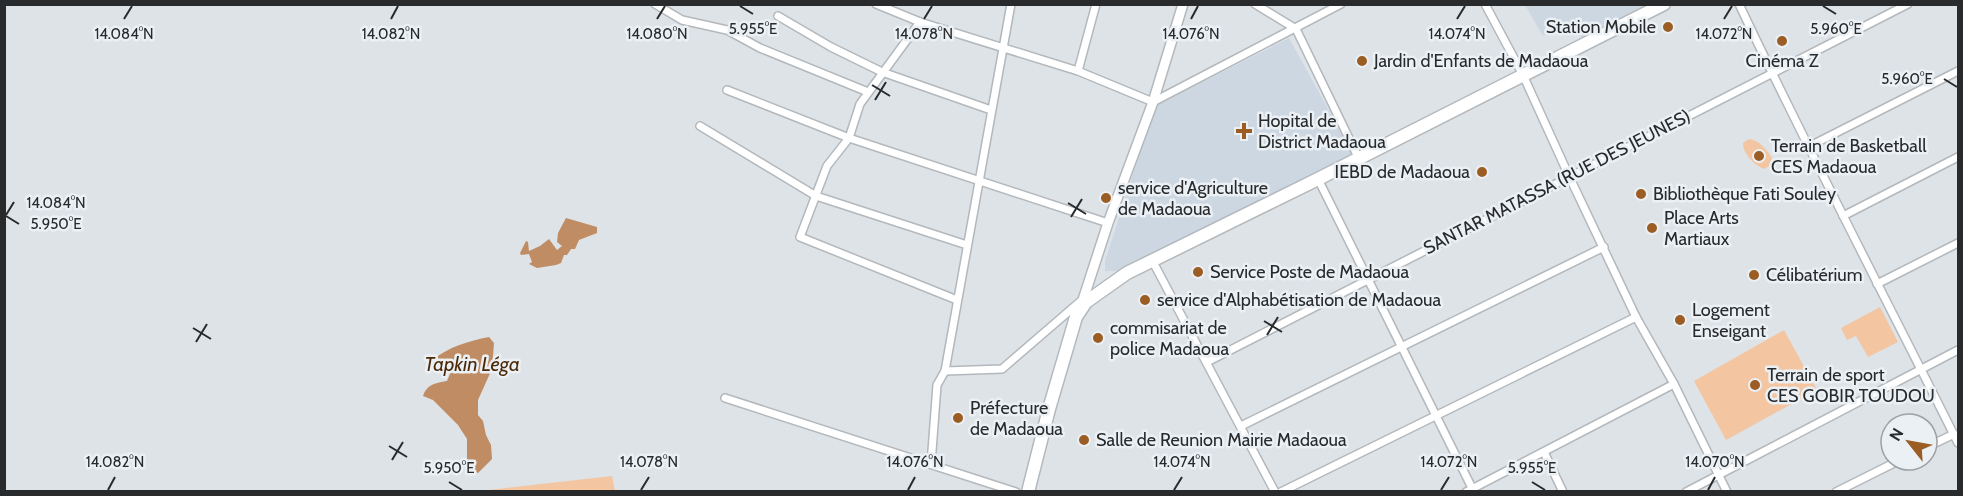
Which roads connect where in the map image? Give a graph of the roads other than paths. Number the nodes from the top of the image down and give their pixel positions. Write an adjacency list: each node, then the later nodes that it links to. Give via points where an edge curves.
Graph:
1 (655, 4): 22 (street, via 682,20 727,30 760,48)
2 (876, 4): 13 (street)
3 (1011, 4): 15 (street)
4 (1096, 4): 16 (street)
5 (1183, 4): 23 (street)
6 (1255, 4): 14 (street)
7 (1341, 4): 14 (street)
8 (1485, 4): 20 (street)
9 (1664, 4): 20 (highway)
10 (1739, 4): 19 (street)
11 (1908, 4): 19 (street, SANTAR MATASSA (RUE DES JEUNES))
12 (778, 16): 18 (street)
13 (920, 22): 15 (street); 18 (street)
14 (1296, 29): 23 (street); 29 (street)
15 (1002, 48): 16 (street); 24 (street)
16 (1078, 71): 23 (street)
17 (1959, 71): 27 (street)
18 (882, 72): 22 (street); 24 (street)
19 (1772, 73): 27 (street); 30 (street, SANTAR MATASSA (RUE DES JEUNES))
20 (1523, 75): 29 (highway); 30 (street)
21 (727, 90): 26 (street)
22 (868, 92): 26 (street)
23 (1154, 102): 35 (street)
24 (991, 110): 32 (street)
25 (700, 126): 33 (street)
26 (849, 138): 32 (street); 33 (street, via 826,166)
27 (1808, 147): 34 (street)
28 (1959, 157): 34 (street)
29 (1359, 159): 31 (highway)
30 (1569, 176): 38 (street); 40 (street, SANTAR MATASSA (RUE DES JEUNES))
31 (1318, 179): 39 (highway); 40 (street)
32 (978, 181): 35 (street); 37 (street)
33 (816, 196): 37 (street); 42 (street, via 800,237)
34 (1843, 216): 41 (street)
35 (1108, 223): 43 (street)
36 (1959, 243): 41 (street)
37 (967, 245): 42 (street)
38 (1604, 247): 44 (street); 45 (street)
39 (1153, 262): 43 (highway, via 1127,273); 47 (street)
40 (1367, 278): 45 (street); 47 (street, SANTAR MATASSA (RUE DES JEUNES))
41 (1877, 285): 48 (street)
42 (957, 300): 49 (street)
43 (1081, 304): 49 (street, via 1002,369); 63 (highway)
44 (1636, 317): 50 (street); 52 (street)
45 (1401, 346): 52 (street); 53 (street)
46 (1959, 350): 48 (street)
47 (1207, 362): 53 (street)
48 (1923, 368): 54 (street); 60 (street)
49 (945, 371): 58 (street, via 937,385)
50 (1674, 384): 57 (street); 60 (street)
51 (725, 398): 58 (street)
52 (1436, 415): 61 (street); 65 (street)
53 (1241, 426): 64 (street)
54 (1954, 434): 55 (street); 56 (street)
55 (1939, 441)
56 (1959, 443)
57 (1544, 452): 61 (street); 66 (street)
58 (931, 464): 62 (street)
59 (1879, 470): 69 (street)
60 (1720, 475): 67 (street); 68 (street)
61 (1471, 491)
62 (1016, 492)
63 (1028, 492)
64 (1275, 492)
65 (1281, 492)
66 (1563, 492)
67 (1686, 492)
68 (1727, 492)
69 (1836, 492)

